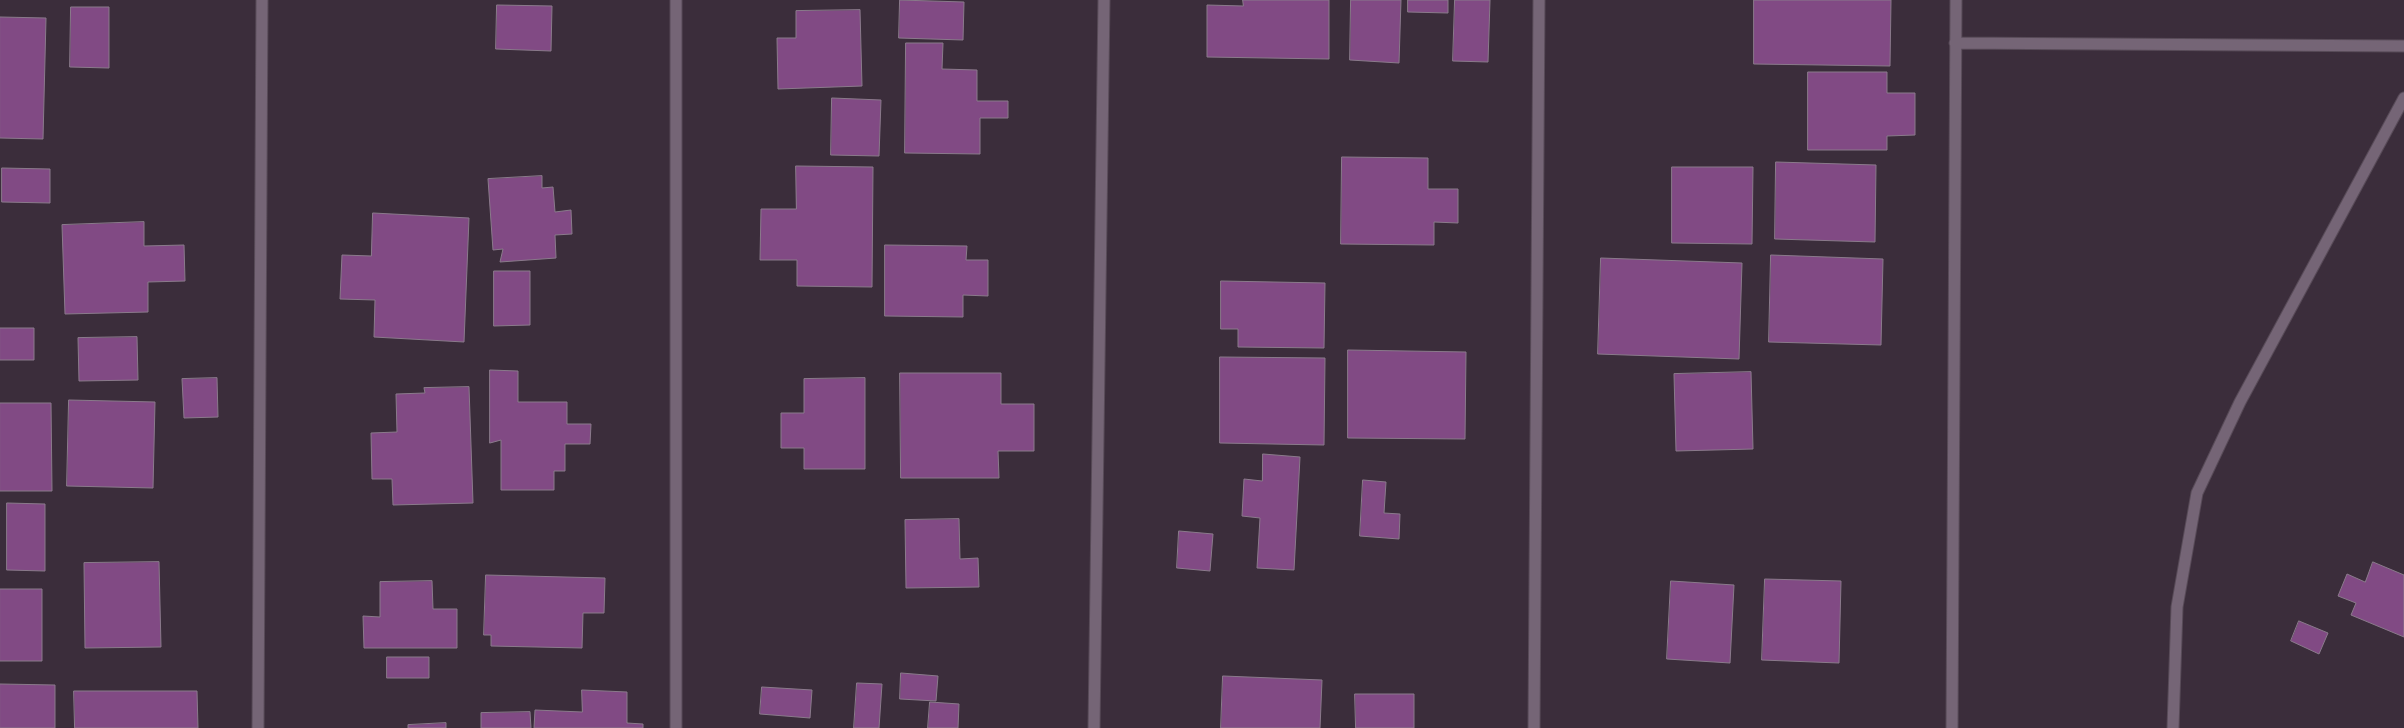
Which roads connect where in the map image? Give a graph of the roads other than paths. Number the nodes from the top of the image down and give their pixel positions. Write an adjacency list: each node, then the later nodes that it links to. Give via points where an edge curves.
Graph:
1 (262, 0): 9 (street)
2 (676, 0): 10 (street)
3 (1104, 0): 11 (street)
4 (1539, 0): 12 (street)
5 (1956, 0): 6 (street)
6 (1955, 43): 7 (street); 13 (street)
7 (2404, 46)
8 (2404, 98): 14 (street, via 2240,402 2197,493 2177,607)
9 (258, 728)
10 (676, 728)
11 (1094, 728)
12 (1534, 728)
13 (1952, 728)
14 (2173, 728)

